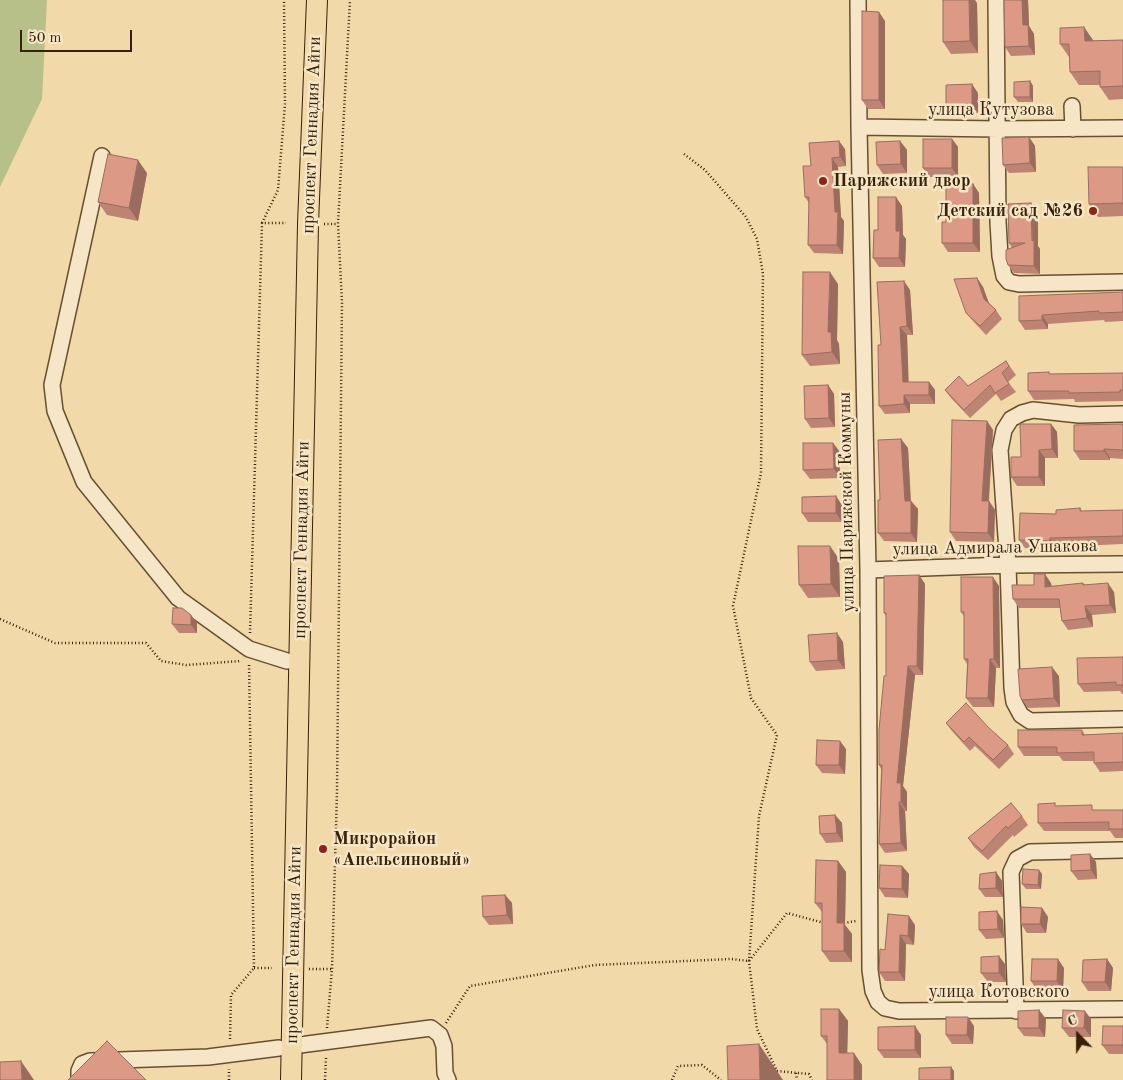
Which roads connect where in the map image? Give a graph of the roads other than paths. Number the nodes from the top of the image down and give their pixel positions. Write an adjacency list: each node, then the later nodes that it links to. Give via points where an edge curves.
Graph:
1 (303, 0): 16 (main road, проспект Геннадия Айги, via 294,233)
2 (317, 0): 22 (main road, проспект Геннадия Айги)
3 (858, 0): 6 (street, улица Парижской Коммуны)
4 (996, 0): 8 (street)
5 (1072, 106): 9 (street)
6 (859, 127): 8 (street, улица Кутузова); 15 (street, улица Парижской Коммуны)
7 (1123, 128): 9 (street, улица Кутузова)
8 (998, 129): 9 (street, улица Кутузова); 11 (street, via 998,222 1004,276 1009,282 1019,284)
9 (1073, 129)
10 (102, 156): 16 (street, via 52,385 55,411 84,482 178,598 249,649)
11 (1123, 282)
12 (1123, 414): 14 (street, via 1078,415 1034,410 1011,419 1004,430 1000,450)
13 (1123, 564): 14 (street, улица Адмирала Ушакова)
14 (1008, 565): 15 (street, улица Адмирала Ушакова); 17 (street, via 1012,688 1014,702 1021,715 1030,721 1046,722)
15 (868, 570): 19 (street, улица Парижской Коммуны, via 870,970)
16 (287, 661): 22 (main road, проспект Геннадия Айги)
17 (1123, 719)
18 (1123, 850): 21 (street, via 1030,852 1016,859 1011,872)
19 (878, 1002): 21 (street, улица Котовского, via 885,1008 899,1011)
20 (1123, 1009): 21 (street, улица Котовского)
21 (1016, 1010)
22 (286, 1047): 23 (street, via 208,1057 90,1061 82,1064); 24 (main road, проспект Геннадия Айги); 25 (main road, проспект Геннадия Айги); 26 (street, via 431,1028 440,1035 444,1046)
23 (79, 1080)
24 (278, 1080)
25 (291, 1080)
26 (448, 1080)

